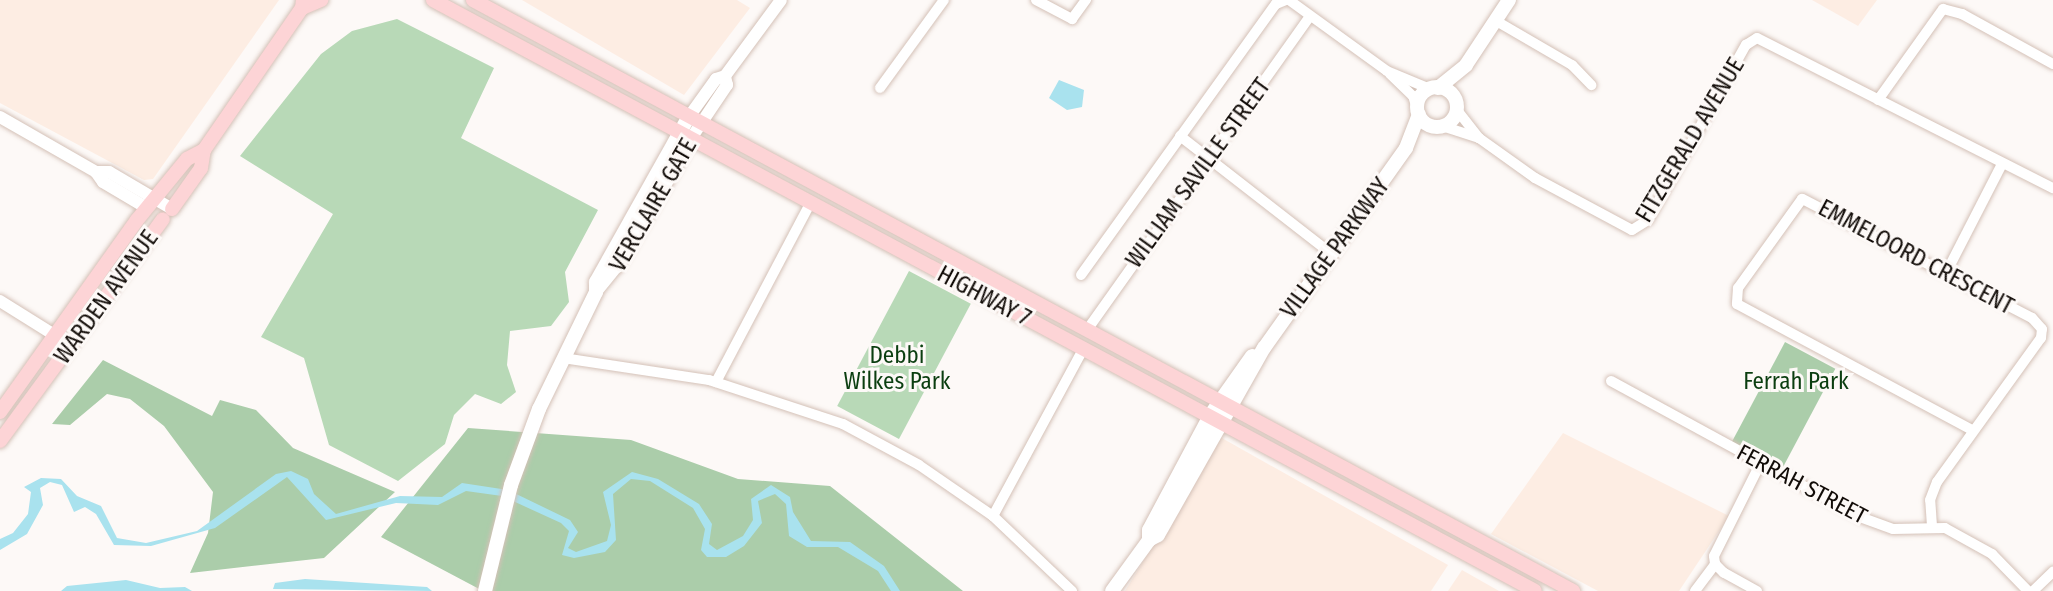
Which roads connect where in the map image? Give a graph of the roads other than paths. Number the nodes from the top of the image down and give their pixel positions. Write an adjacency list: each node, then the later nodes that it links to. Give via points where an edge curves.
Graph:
1 (321, 0): 10 (main road, WARDEN AVENUE)
2 (433, 0): 24 (main road, HIGHWAY 7)
3 (473, 0): 24 (main road, HIGHWAY 7)
4 (781, 0): 24 (street, VERCLAIRE GATE, via 725,76 727,85)
5 (944, 0): 17 (street)
6 (1035, 0): 7 (street, via 1072,19)
7 (1086, 0)
8 (1287, 0): 11 (street); 25 (street, via 1276,4)
9 (1509, 0): 12 (main road)
10 (303, 4): 28 (main road, WARDEN AVENUE)
11 (1310, 16): 15 (street); 29 (street, WILLIAM SAVILLE STREET)
12 (1498, 22): 14 (main road); 16 (street, via 1565,61)
13 (2053, 64): 19 (street, via 1962,14 1943,9)
14 (1466, 65): 18 (main road); 20 (main road)
15 (1387, 71): 18 (street); 21 (street, via 1413,96)
16 (1591, 85)
17 (880, 88)
18 (1434, 88): 20 (main road); 21 (main road, VILLAGE PARKWAY)
19 (1878, 100): 26 (street, FITZGERALD AVENUE, via 1769,42 1753,39 1648,220 1632,230 1535,178); 30 (street, FITZGERALD AVENUE)
20 (1456, 105): 23 (main road, VILLAGE PARKWAY); 26 (street, FITZGERALD AVENUE)
21 (1418, 111): 23 (main road); 27 (main road, VILLAGE PARKWAY)
22 (0, 117): 33 (street, via 96,172 109,172)
23 (1438, 126): 26 (street, FITZGERALD AVENUE); 27 (main road, VILLAGE PARKWAY)
24 (690, 128): 32 (main road, HIGHWAY 7); 36 (main road, VERCLAIRE GATE); 39 (main road, VERCLAIRE GATE, via 596,282); 41 (main road, HIGHWAY 7)
25 (1180, 136): 29 (street); 38 (street)
26 (1479, 138)
27 (1406, 148): 35 (main road, VILLAGE PARKWAY)
28 (204, 150): 33 (main road, WARDEN AVENUE, via 187,159); 34 (main road, WARDEN AVENUE, via 201,168)
29 (1208, 160): 35 (street); 41 (street, WILLIAM SAVILLE STREET)
30 (2002, 164): 31 (street, FITZGERALD AVENUE); 37 (street)
31 (2053, 188)
32 (811, 202): 43 (main road, HIGHWAY 7); 46 (street)
33 (151, 203): 34 (street); 42 (main road, WARDEN AVENUE)
34 (167, 214): 50 (main road, WARDEN AVENUE)
35 (1333, 254): 47 (main road, VILLAGE PARKWAY)
36 (617, 265): 39 (street, VERCLAIRE GATE)
37 (1946, 273): 49 (street, EMMELOORD CRESCENT, via 2032,317 2042,328 2040,338); 49 (street, EMMELOORD CRESCENT, via 1802,199 1738,288 1735,299 1747,312)
38 (1080, 275)
39 (596, 292): 44 (main road)
40 (0, 301): 42 (street)
41 (1087, 330): 47 (main road, HIGHWAY 7)
42 (56, 336): 48 (main road, WARDEN AVENUE)
43 (1084, 348): 47 (main road, HIGHWAY 7); 52 (street)
44 (563, 358): 46 (street); 56 (main road, via 511,485)
45 (1611, 381): 51 (street, FERRAH STREET)
46 (716, 382): 52 (street, via 843,424 919,465)
47 (1220, 411): 58 (main road, VILLAGE PARKWAY, via 1149,530 1149,540); 59 (main road, HIGHWAY 7); 60 (main road, HIGHWAY 7)
48 (0, 412)
49 (1972, 430): 53 (street, EMMELOORD CRESCENT, via 1933,491)
50 (0, 441)
51 (1762, 462): 53 (street, FERRAH STREET, via 1882,526); 54 (street, via 1714,556)
52 (993, 516): 57 (street)
53 (1932, 526): 63 (street, FERRAH STREET, via 1945,527 1992,554)
54 (1715, 564): 61 (street); 62 (street)
55 (2053, 572): 64 (street)
56 (485, 591)
57 (1072, 591)
58 (1112, 591)
59 (1535, 591)
60 (1573, 591)
61 (1695, 591)
62 (1757, 591)
63 (2028, 591)
64 (2033, 591)

